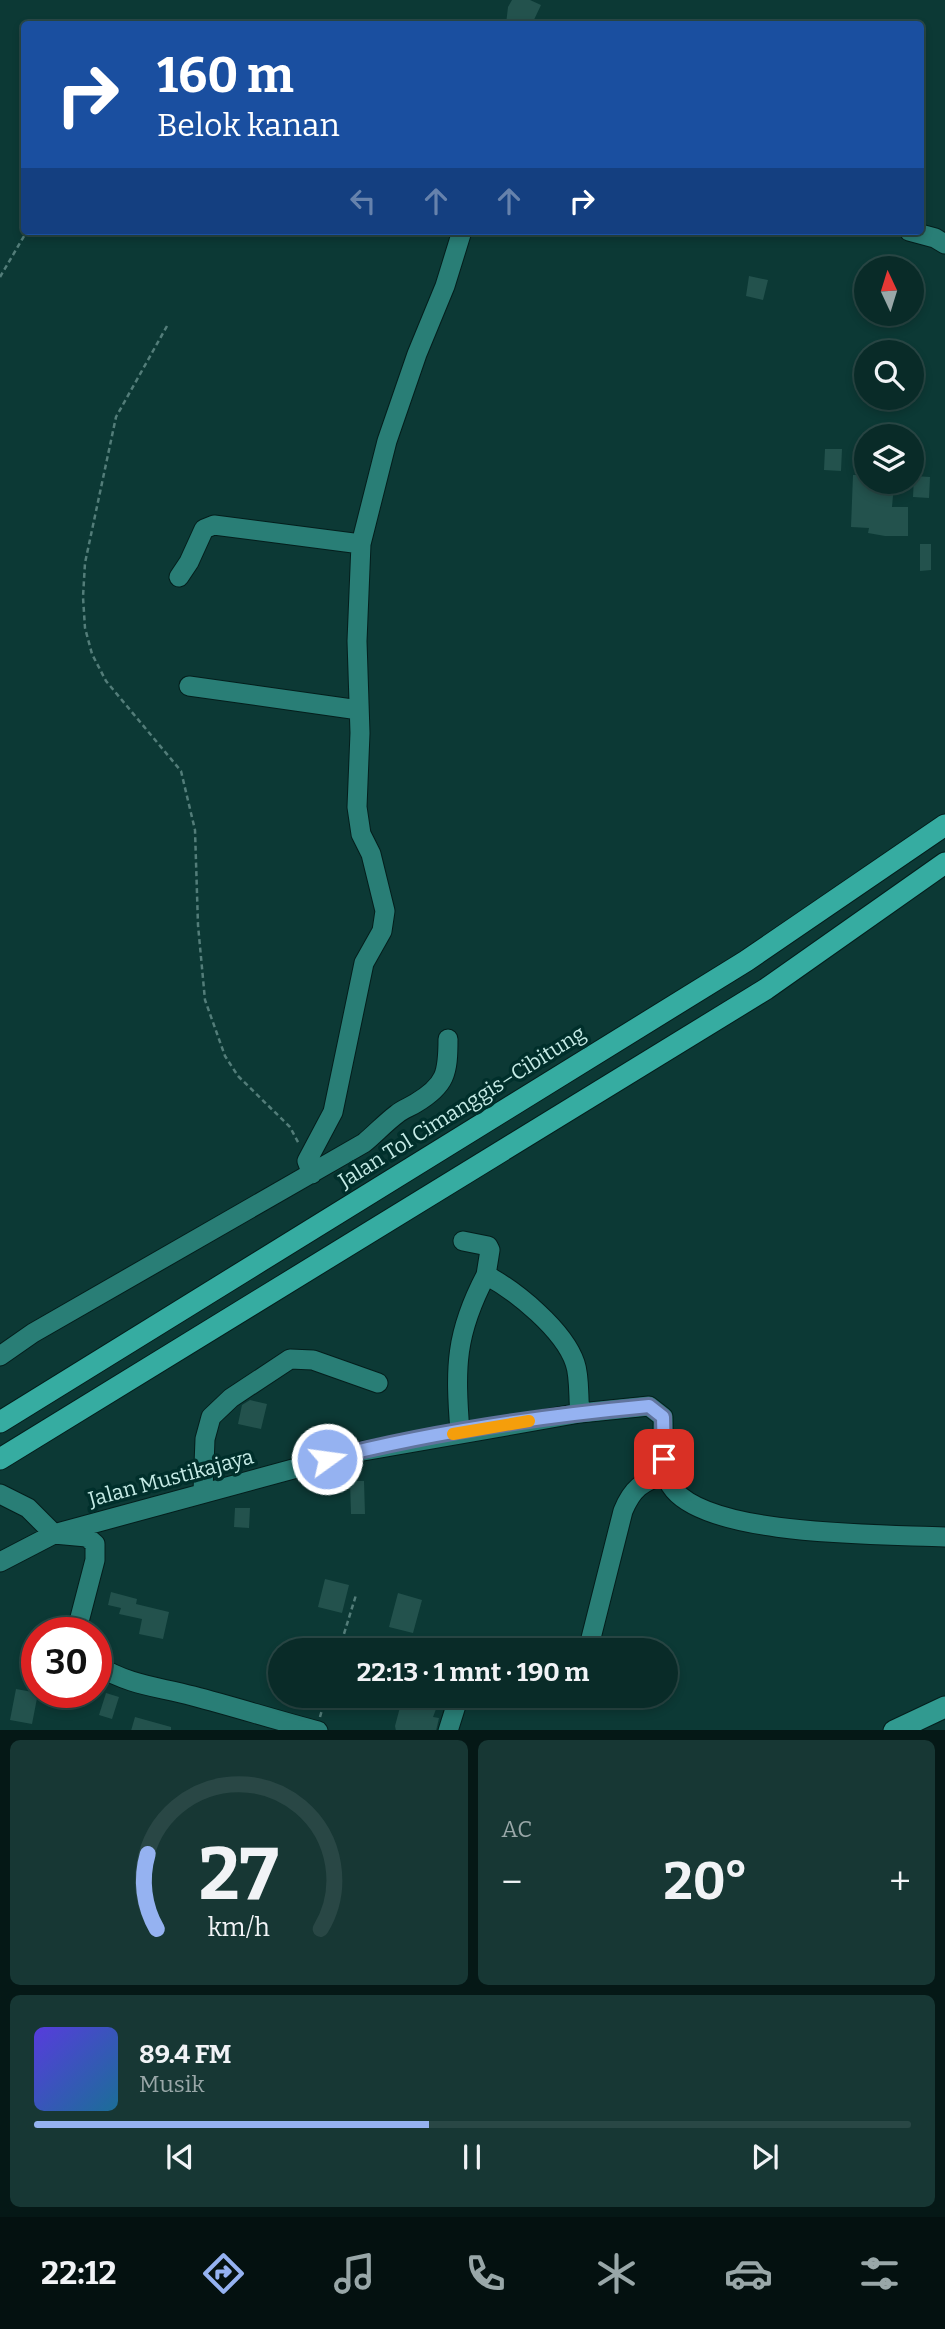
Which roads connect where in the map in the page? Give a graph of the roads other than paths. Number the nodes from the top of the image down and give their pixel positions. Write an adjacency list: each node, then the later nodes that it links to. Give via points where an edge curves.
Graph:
1 (461, 235): 4 (street, via 387,441)
2 (924, 235): 3 (street)
3 (945, 244)
4 (360, 544): 5 (street, via 214,525 204,529); 7 (street)
5 (178, 577)
6 (189, 686): 7 (street)
7 (359, 710): 11 (street, via 358,821 385,911 382,931 364,963 333,1112)
8 (945, 825): 17 (highway, Jalan Tol Cimanggis–Cibitung, via 746,961)
9 (945, 863): 19 (highway, via 766,989)
10 (448, 1039): 11 (street, via 445,1079 434,1091 398,1112 364,1143)
11 (310, 1167): 14 (street)
12 (463, 1241): 13 (street, via 491,1250)
13 (486, 1275): 16 (street, via 507,1286 555,1330 576,1366); 18 (street, via 460,1335 456,1375)
14 (0, 1356)
15 (378, 1383): 21 (street, via 313,1360 290,1359 211,1417 205,1439)
16 (580, 1413): 18 (street, Jalan Mustikajaya); 20 (street, Jalan Mustikajaya, via 649,1406 663,1417)
17 (0, 1422)
18 (460, 1432): 21 (street, Jalan Mustikajaya, via 352,1452)
19 (0, 1459)
20 (665, 1475): 24 (street, via 672,1489 706,1513 793,1529); 27 (street, via 640,1483 630,1493)
21 (203, 1492): 23 (street, Jalan Mustikajaya)
22 (0, 1494): 23 (street, via 28,1508)
23 (54, 1534): 25 (street, Jalan Mustikajaya); 26 (street, via 87,1537 95,1544)
24 (945, 1537)
25 (0, 1562)
26 (80, 1617)
27 (591, 1638)
28 (112, 1674): 31 (street, via 144,1687 183,1693)
29 (945, 1707): 33 (main road)
30 (455, 1708): 32 (street)
31 (317, 1730)
32 (448, 1730)
33 (896, 1730)

